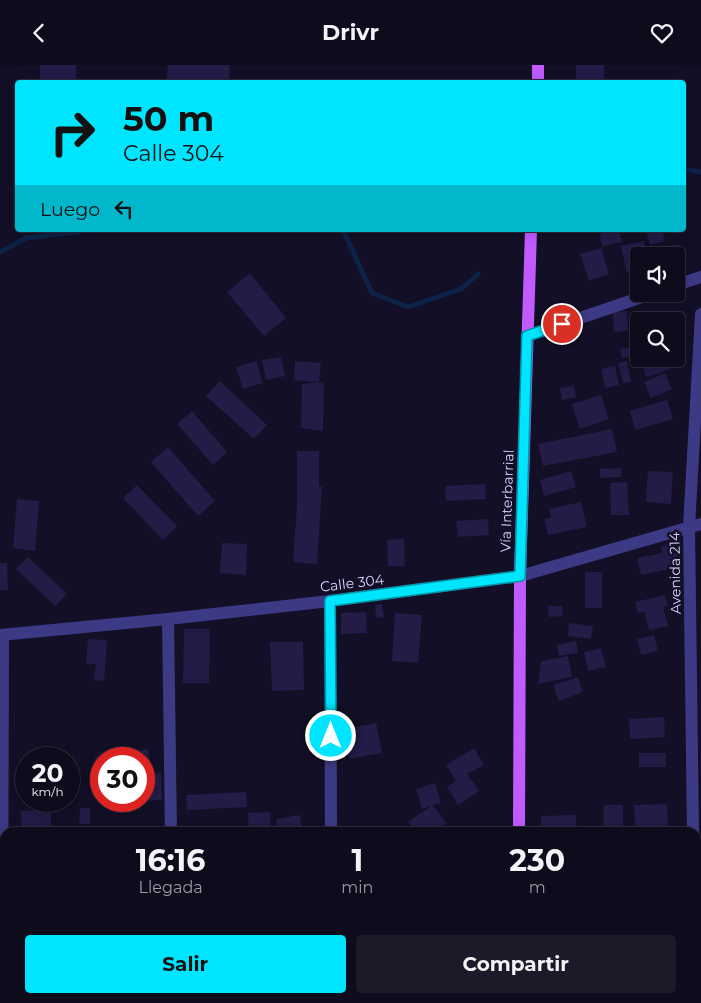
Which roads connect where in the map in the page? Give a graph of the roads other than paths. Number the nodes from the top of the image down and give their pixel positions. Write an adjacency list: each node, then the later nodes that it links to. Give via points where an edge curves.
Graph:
1 (538, 65): 2 (main road)
2 (538, 80)
3 (532, 232): 8 (main road, Vía Interbarrial)
4 (701, 277): 5 (street)
5 (685, 282)
6 (630, 301): 8 (street)
7 (701, 314): 9 (street, Avenida 214)
8 (527, 336): 10 (main road, Vía Interbarrial)
9 (695, 526): 10 (street, Calle 304); 18 (street, Avenida 214)
10 (520, 576): 11 (street, Calle 304); 17 (main road, Vía Interbarrial)
11 (330, 601): 12 (street, Calle 304); 16 (street)
12 (168, 619): 13 (street, Calle 304); 15 (street)
13 (1, 635): 14 (street)
14 (2, 827)
15 (172, 827)
16 (331, 827)
17 (519, 827)
18 (693, 827)

